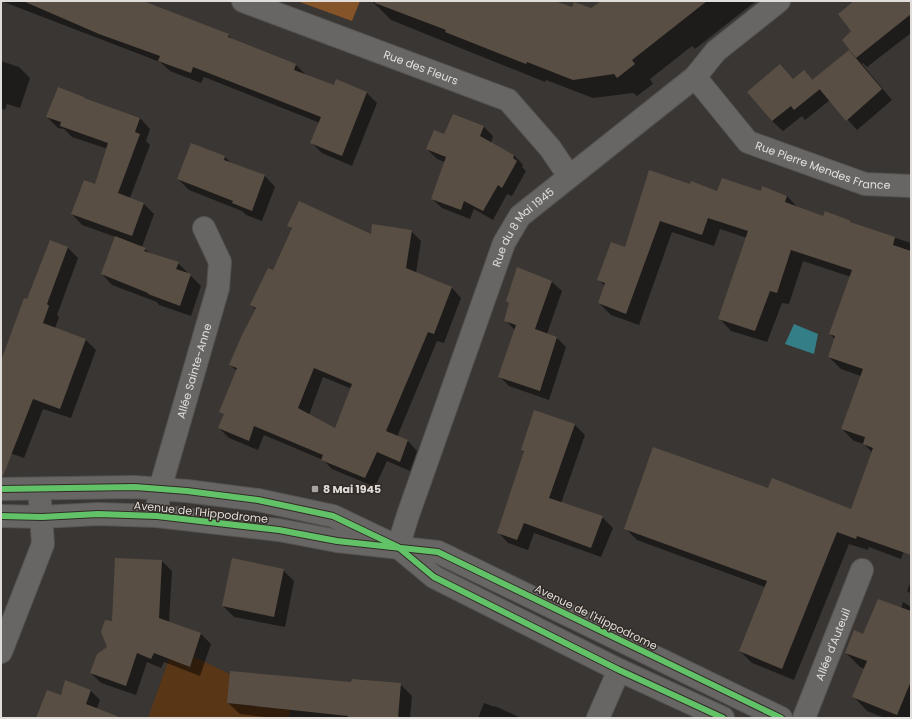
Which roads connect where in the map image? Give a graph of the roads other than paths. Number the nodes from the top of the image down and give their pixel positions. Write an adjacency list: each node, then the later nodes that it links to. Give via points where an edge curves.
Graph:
1 (243, 1): 4 (street, Rue des Fleurs, via 508,100 550,148)
2 (779, 1): 3 (street, Rue du 8 Mai 1945, via 716,51)
3 (695, 77): 4 (street, Rue du 8 Mai 1945); 5 (street, Rue Pierre Mendes France, via 748,142 865,184)
4 (569, 176): 13 (street, Rue du 8 Mai 1945, via 520,216 504,243)
5 (911, 186)
6 (204, 228): 9 (street, Allée Sainte-Anne, via 220,262 218,288)
7 (1, 489): 8 (street)
8 (39, 489): 9 (street); 12 (street)
9 (160, 489): 11 (street, Allée Sainte-Anne); 13 (street, via 258,500 333,516)
10 (1, 516): 12 (street, Avenue de l'Hippodrome)
11 (157, 516): 12 (street, Avenue de l'Hippodrome, via 98,514); 13 (street, Avenue de l'Hippodrome)
12 (42, 517): 15 (street, via 43,544)
13 (398, 547): 16 (street, via 434,577); 19 (street, Avenue de l'Hippodrome, via 438,552)
14 (862, 570): 20 (street, Allée d'Auteuil)
15 (1, 652)
16 (619, 670): 17 (street); 18 (street)
17 (598, 718)
18 (723, 718)
19 (781, 718)
20 (804, 718)

